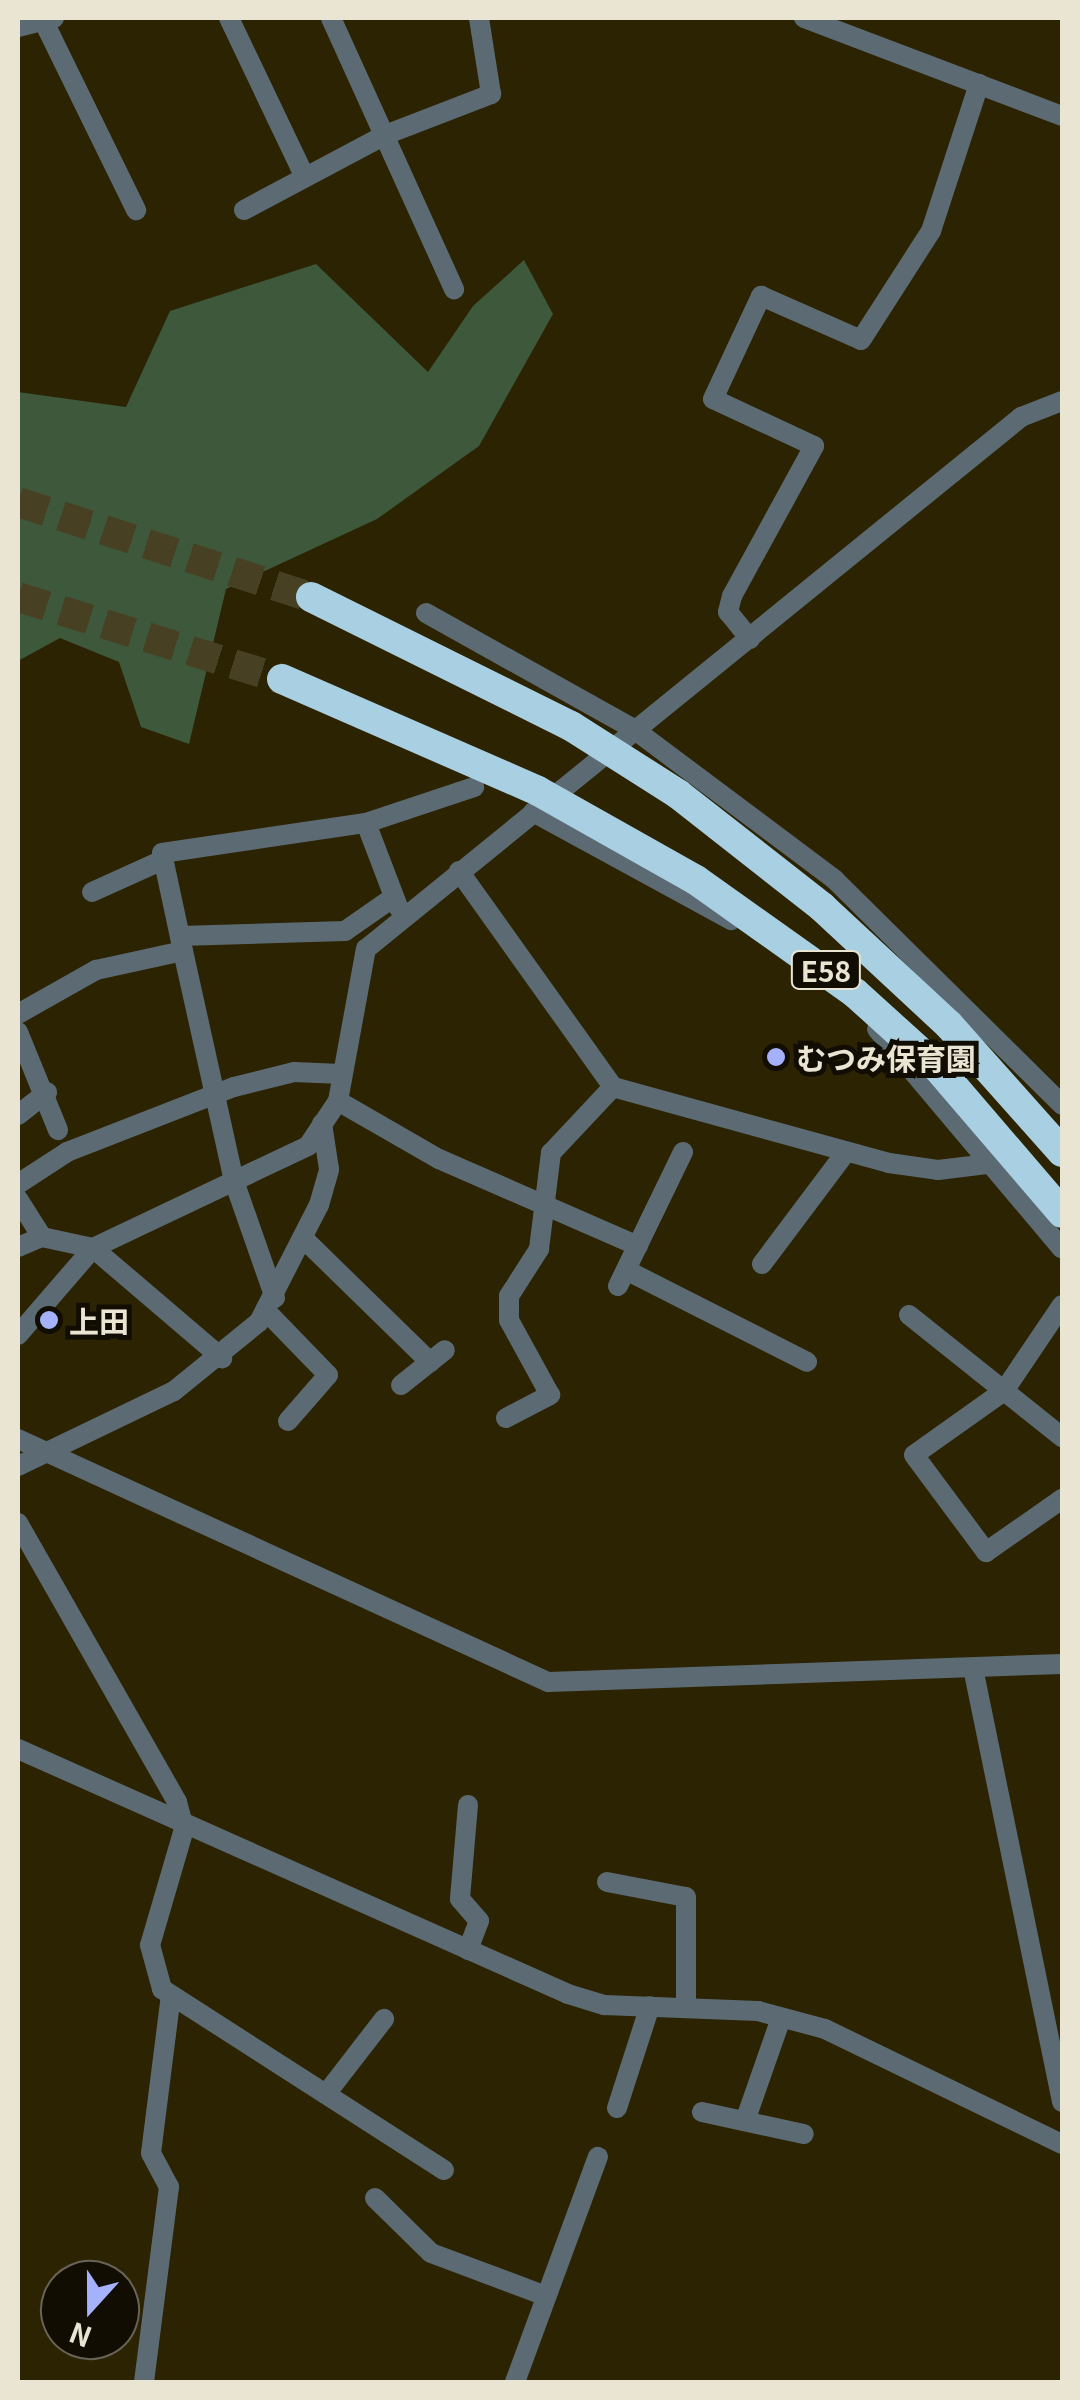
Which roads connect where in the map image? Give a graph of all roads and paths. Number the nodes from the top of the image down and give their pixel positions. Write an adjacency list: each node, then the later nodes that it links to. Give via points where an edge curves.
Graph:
1 (47, 18): 6 (street); 11 (street)
2 (230, 18): 10 (street)
3 (331, 18): 9 (street)
4 (479, 18): 9 (street, via 492,94)
5 (804, 18): 7 (street)
6 (18, 26)
7 (979, 84): 8 (street); 17 (street, via 931,231 861,340 761,296 713,399 814,446 732,596 728,612)
8 (1062, 116)
9 (385, 135): 10 (street); 13 (street)
10 (305, 177): 12 (street)
11 (136, 210)
12 (244, 210)
13 (454, 289)
14 (1062, 401): 17 (street, via 1021,416)
15 (311, 597): 42 (highway, E58, bridge, via 572,726 822,907 949,1024)
16 (426, 613): 19 (street)
17 (750, 639): 19 (street)
18 (282, 679): 21 (highway, E58)
19 (636, 730): 21 (street); 36 (street, via 834,879)
20 (474, 788): 22 (street)
21 (536, 802): 24 (street); 43 (street, via 810,967); 48 (highway, E58, bridge, via 696,880 855,993 937,1067)
22 (366, 823): 23 (street, via 217,842 162,853); 26 (street)
23 (164, 860): 25 (street); 28 (street)
24 (459, 872): 27 (street); 32 (street)
25 (92, 892)
26 (392, 898): 27 (street); 28 (street, via 344,931)
27 (404, 917): 31 (street, via 366,948)
28 (181, 943): 29 (street, via 96,970); 34 (street)
29 (18, 1014)
30 (18, 1032): 33 (street)
31 (342, 1074): 34 (street, via 294,1072); 35 (street)
32 (613, 1086): 41 (street); 47 (street, via 551,1153)
33 (47, 1092): 37 (street); 39 (street)
34 (213, 1100): 44 (street); 45 (street, via 68,1152)
35 (338, 1101): 38 (street); 47 (street, via 440,1159)
36 (1062, 1105)
37 (18, 1115)
38 (322, 1124): 44 (street, via 308,1146); 50 (street, via 329,1168)
39 (58, 1130)
40 (683, 1152): 51 (street)
41 (846, 1152): 43 (street, via 938,1170); 55 (street)
42 (1062, 1152)
43 (995, 1162): 54 (street)
44 (234, 1182): 53 (street); 56 (street)
45 (18, 1184)
46 (18, 1199): 49 (street)
47 (544, 1203): 51 (street); 64 (street, via 539,1249 509,1296 508,1320 550,1395)
48 (1062, 1213)
49 (42, 1237): 52 (street); 53 (street)
50 (305, 1240): 56 (street); 62 (street, via 438,1356)
51 (638, 1246): 61 (street, via 622,1278)
52 (18, 1247)
53 (93, 1248): 59 (street); 60 (street)
54 (1062, 1250)
55 (762, 1264)
56 (271, 1304): 60 (street); 65 (street, via 328,1375)
57 (1062, 1305): 63 (street)
58 (910, 1315): 63 (street)
59 (18, 1335)
60 (222, 1358): 68 (street)
61 (807, 1362)
62 (401, 1385)
63 (1004, 1390): 66 (street); 70 (street, via 914,1454 986,1552)
64 (506, 1418)
65 (288, 1422)
66 (1062, 1437)
67 (18, 1438): 68 (street)
68 (46, 1450): 69 (street); 73 (street, via 548,1682)
69 (18, 1466)
70 (1062, 1498)
71 (18, 1523): 76 (street)
72 (1062, 1664): 73 (street)
73 (974, 1668): 85 (street)
74 (18, 1749): 76 (street)
75 (468, 1805): 78 (street, via 460,1899 480,1921)
76 (184, 1828): 78 (street); 79 (street, via 150,1944)
77 (607, 1882): 81 (street, via 686,1897)
78 (468, 1950): 80 (street, via 586,1999)
79 (171, 1994): 84 (street); 95 (street, via 151,2153 169,2187)
80 (650, 2006): 81 (street); 86 (street)
81 (686, 2006): 83 (street)
82 (384, 2018): 84 (street)
83 (782, 2018): 88 (street); 90 (street, via 825,2029)
84 (326, 2094): 92 (street)
85 (1062, 2102)
86 (617, 2108)
87 (702, 2112): 88 (street)
88 (746, 2121): 89 (street)
89 (804, 2134)
90 (1062, 2144)
91 (598, 2156): 94 (street)
92 (444, 2170)
93 (375, 2198): 94 (street, via 431,2253)
94 (546, 2296): 96 (street)
95 (144, 2382)
96 (514, 2382)

